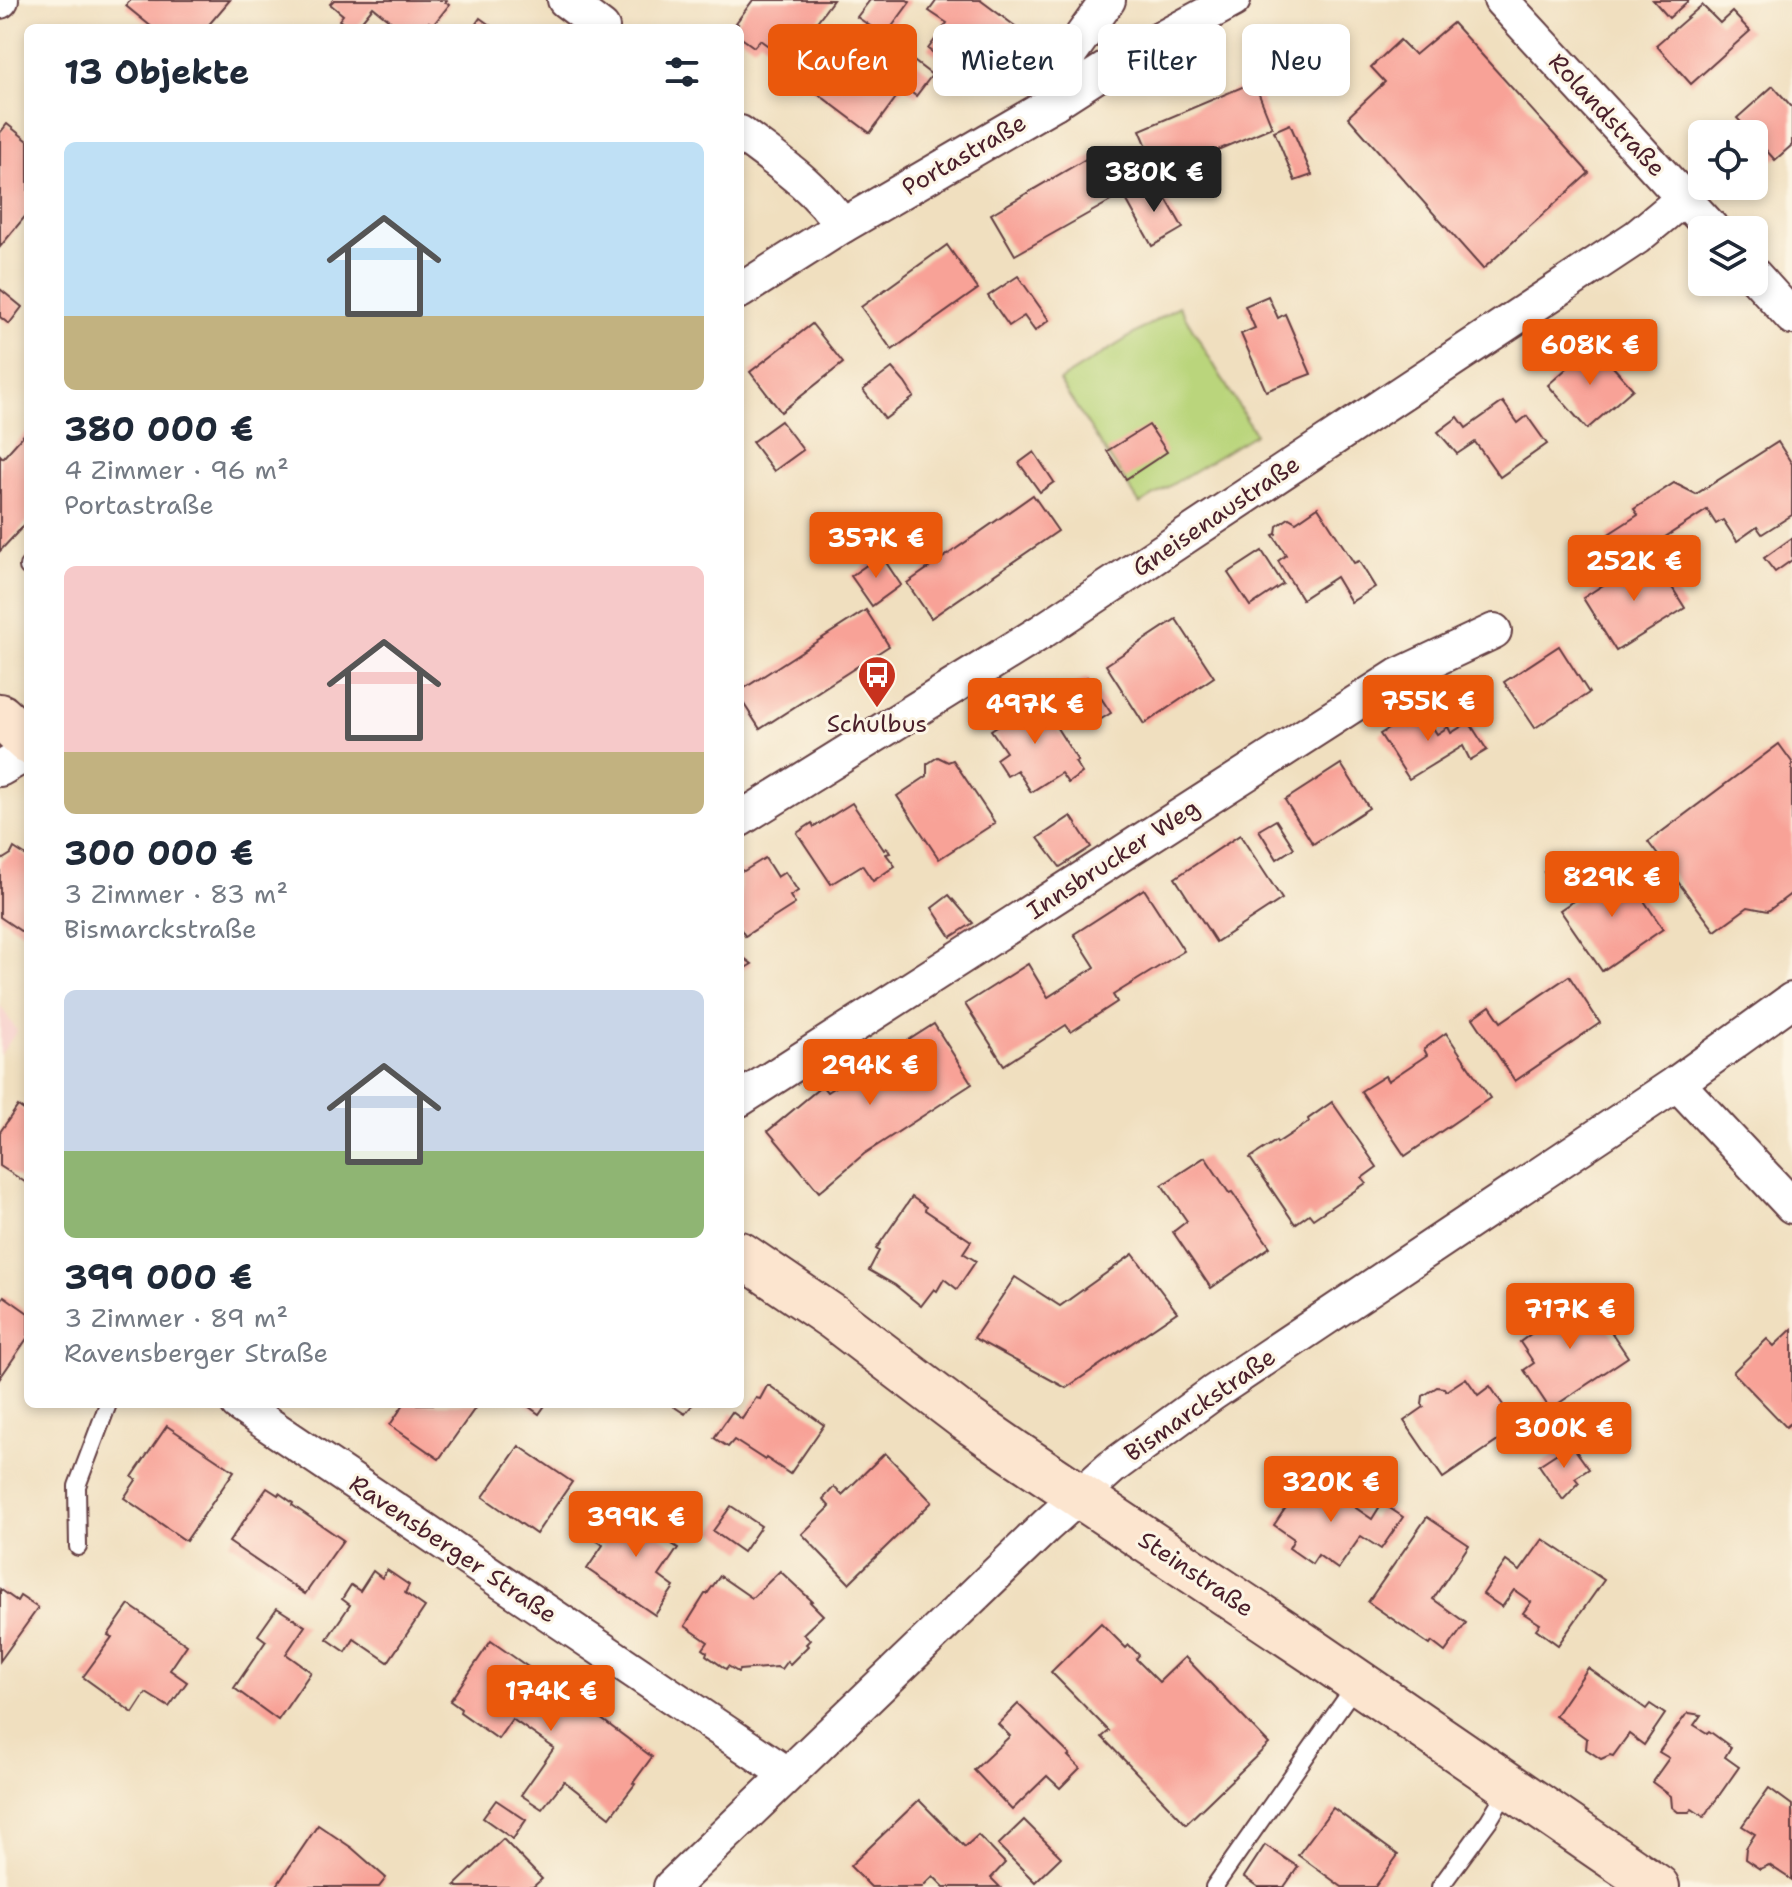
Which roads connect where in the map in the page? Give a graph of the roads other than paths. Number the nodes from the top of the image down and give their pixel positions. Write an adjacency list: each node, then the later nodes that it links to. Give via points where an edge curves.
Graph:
1 (565, 0): 5 (street)
2 (1108, 0): 6 (street, via 1070,53)
3 (1233, 0): 6 (street, Portastraße)
4 (1501, 0): 8 (street, Rolandstraße)
5 (597, 24)
6 (1055, 102): 10 (street, Portastraße)
7 (744, 136): 10 (street, via 831,208)
8 (1684, 198): 9 (street, Rolandstraße); 19 (street, Gneisenaustraße, via 1637,237 1054,623)
9 (1700, 216)
10 (842, 226): 11 (street, Portastraße)
11 (744, 288)
12 (1768, 290): 13 (street)
13 (1792, 317)
14 (1494, 631): 22 (street, Innsbrucker Weg, via 1398,676)
15 (0, 716): 16 (main road)
16 (24, 738)
17 (24, 755): 18 (street)
18 (0, 769)
19 (744, 817)
20 (1792, 1000): 21 (street, Bismarckstraße)
21 (1677, 1083): 23 (street); 27 (street, Bismarckstraße, via 1213,1393)
22 (744, 1096)
23 (1792, 1206)
24 (744, 1257): 27 (main road, Steinstraße)
25 (106, 1408): 28 (lane, via 77,1486)
26 (244, 1408): 30 (street, Ravensberger Straße)
27 (1079, 1496): 29 (main road, Steinstraße); 30 (street, Bismarckstraße)
28 (78, 1547)
29 (1358, 1682): 31 (main road, Steinstraße); 33 (lane)
30 (787, 1774): 32 (street, Bismarckstraße)
31 (1510, 1785): 34 (lane); 35 (main road, Steinstraße)
32 (671, 1887)
33 (1214, 1887)
34 (1440, 1887)
35 (1657, 1887)

